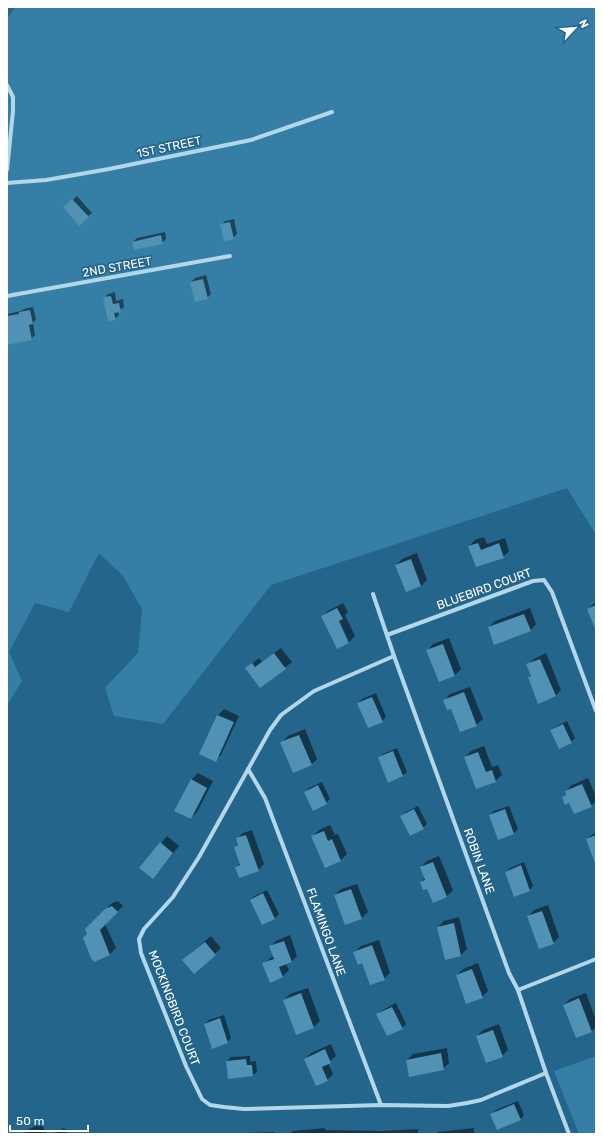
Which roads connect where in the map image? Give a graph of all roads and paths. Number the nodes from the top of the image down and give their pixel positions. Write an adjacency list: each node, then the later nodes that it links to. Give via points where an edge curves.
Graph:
1 (7, 85): 3 (street, via 12,97 13,111)
2 (332, 112): 4 (street, 1ST STREET, via 250,140 101,171)
3 (7, 170)
4 (7, 183)
5 (230, 256): 6 (street, 2ND STREET)
6 (7, 296)
7 (373, 594): 8 (street, ROBIN LANE)
8 (387, 635): 9 (street, ROBIN LANE); 10 (street, BLUEBIRD COURT, via 533,581 544,580 552,592)
9 (394, 656): 11 (street, MOCKINGBIRD COURT, via 314,690 282,715 270,730); 13 (street, ROBIN LANE, via 509,973)
10 (596, 712)
11 (248, 769): 15 (street, FLAMINGO LANE, via 265,798); 15 (street, MOCKINGBIRD COURT, via 199,857 173,897 138,939 141,954 186,1066 202,1099 210,1105 244,1109)
12 (596, 959): 13 (street)
13 (518, 990): 14 (street, ROBIN LANE)
14 (546, 1073): 15 (street, MOCKINGBIRD COURT, via 481,1100 467,1103 448,1106); 16 (street, ROBIN LANE)
15 (381, 1105)
16 (569, 1134)

